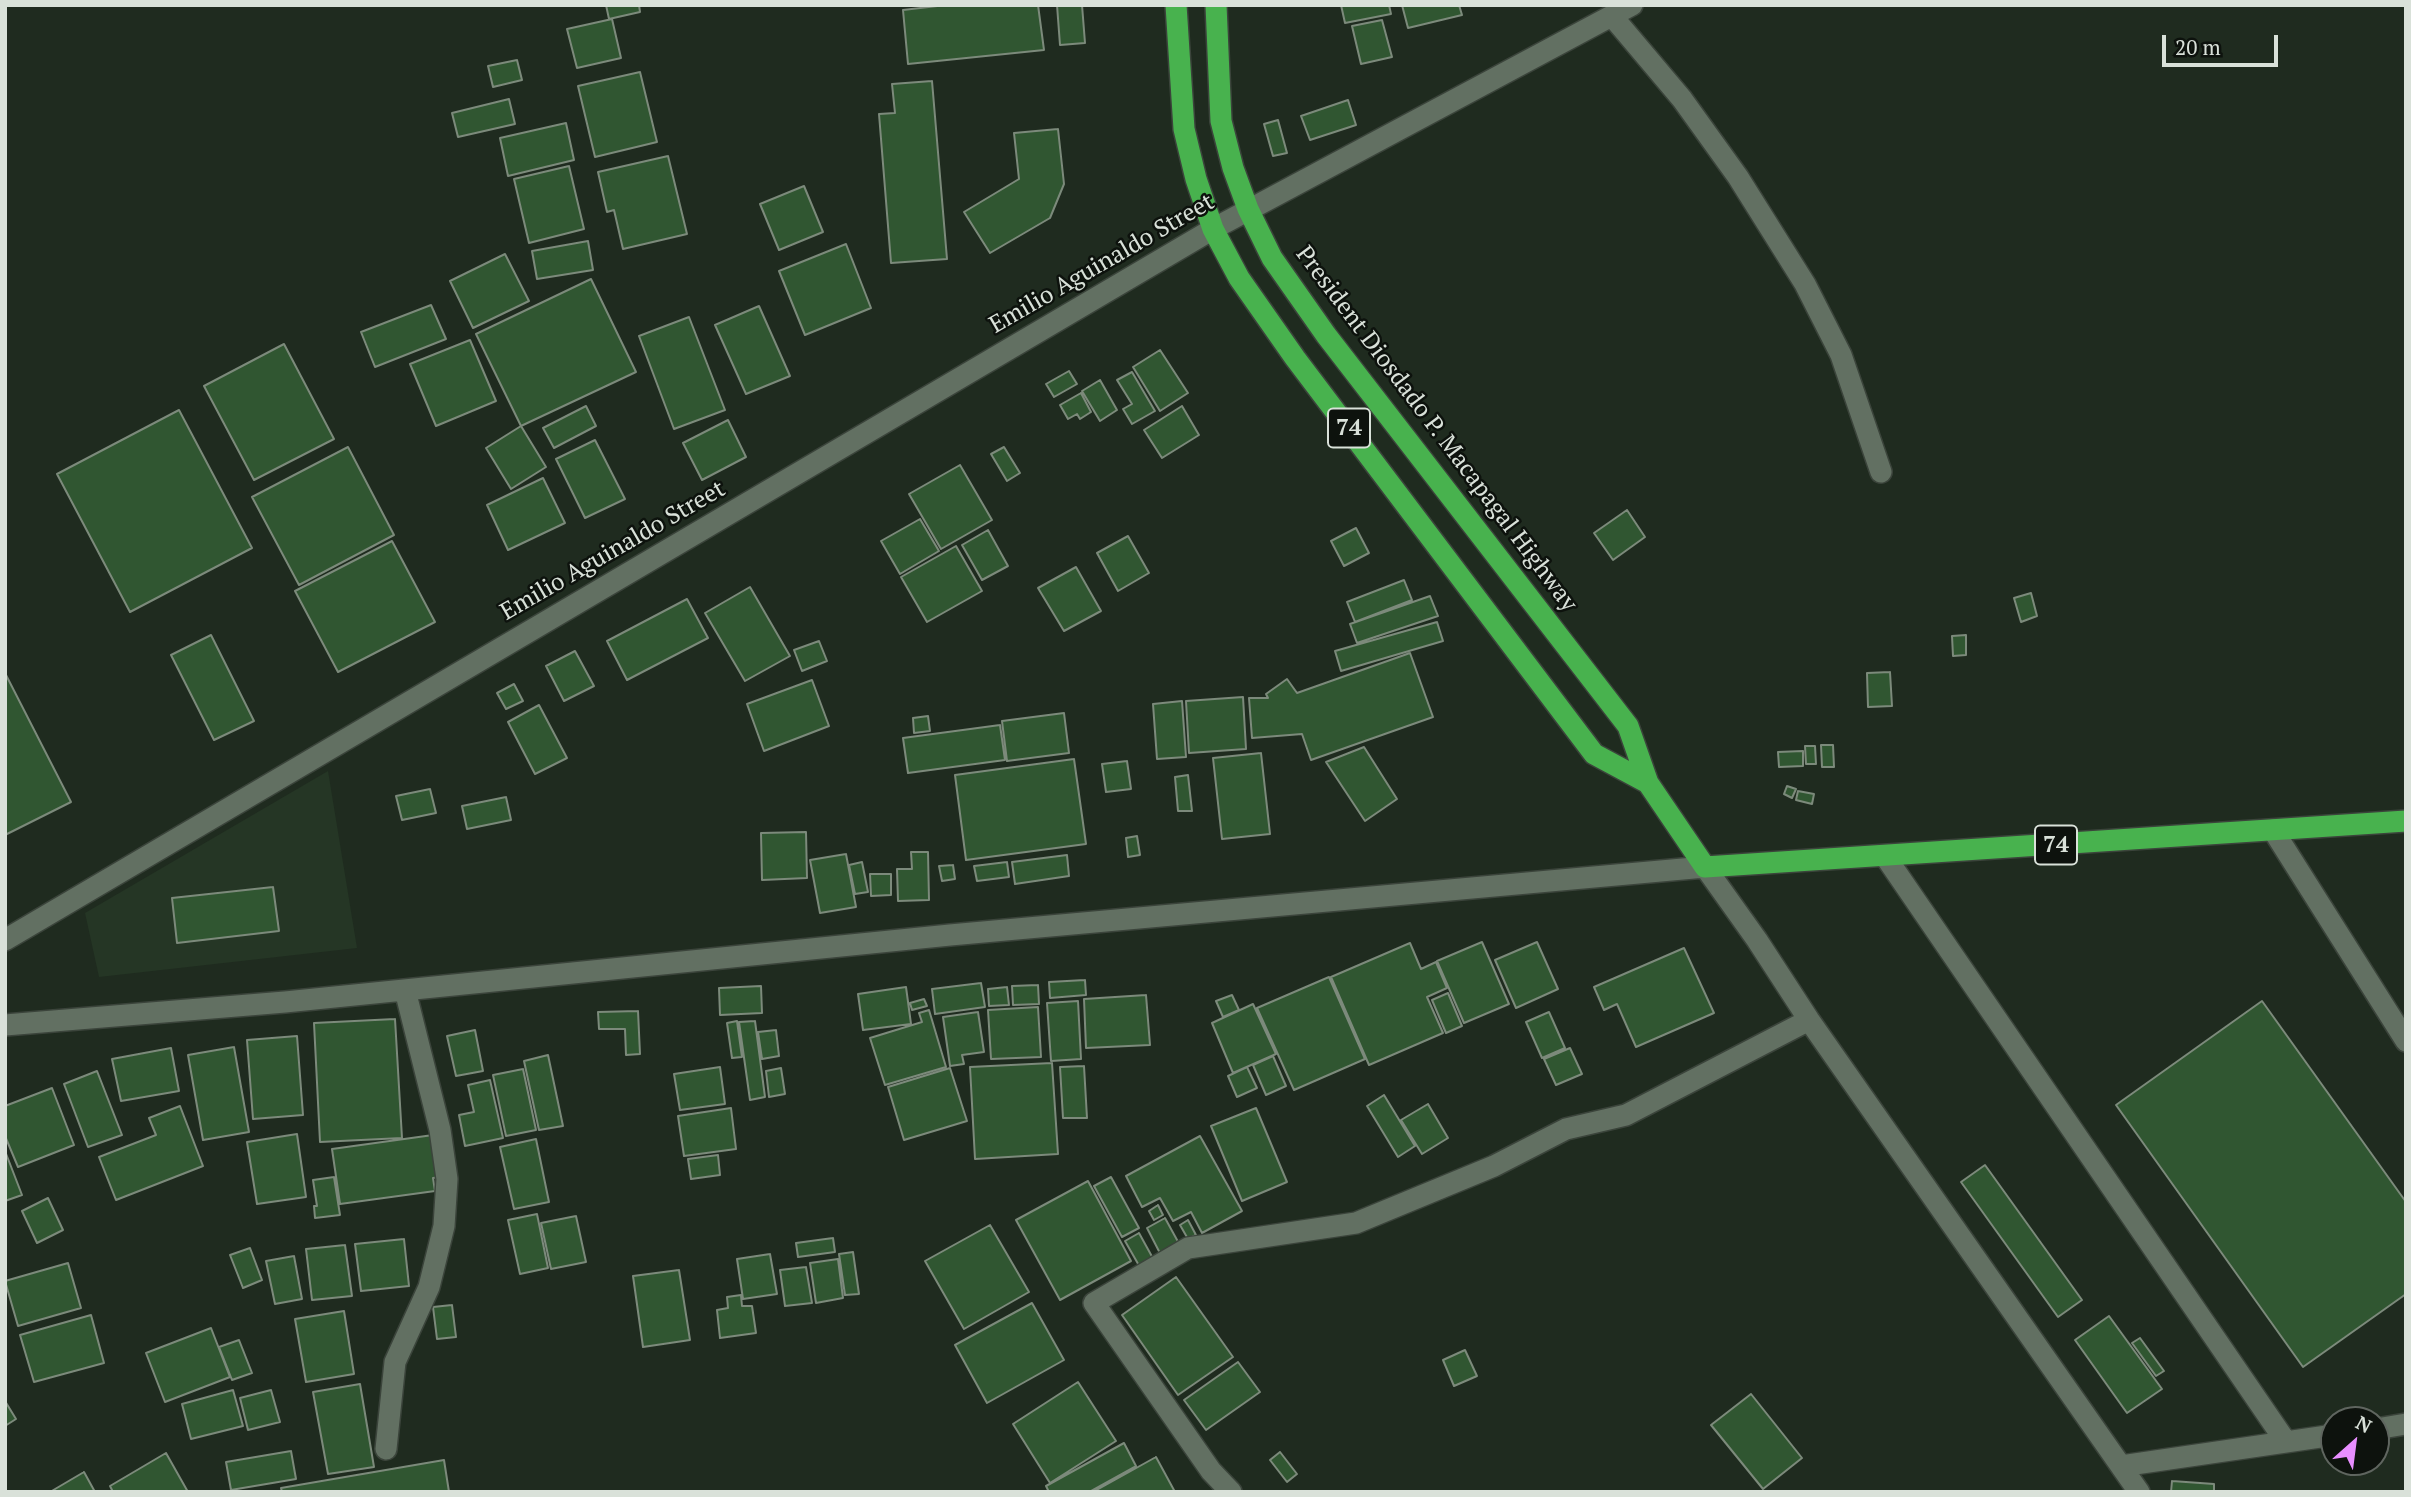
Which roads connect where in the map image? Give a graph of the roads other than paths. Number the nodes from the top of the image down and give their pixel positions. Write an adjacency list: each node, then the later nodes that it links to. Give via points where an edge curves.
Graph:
1 (1176, 5): 6 (highway, President Diosdado P. Macapagal Highway / 74, via 1184,129)
2 (1216, 5): 5 (highway, President Diosdado P. Macapagal Highway / 74, via 1221,121)
3 (1632, 5): 4 (street, Emilio Aguinaldo Street)
4 (1612, 16): 5 (street, Emilio Aguinaldo Street); 7 (street, via 1682,99 1805,284 1841,355)
5 (1248, 209): 6 (street, Emilio Aguinaldo Street); 8 (highway, President Diosdado P. Macapagal Highway / 74, via 1272,258 1326,335 1628,726)
6 (1213, 229): 8 (highway, President Diosdado P. Macapagal Highway / 74, via 1239,278 1295,358 1594,754); 13 (street, Emilio Aguinaldo Street)
7 (1881, 472)
8 (1648, 783): 12 (highway, President Diosdado P. Macapagal Highway / 74)
9 (2406, 821): 10 (highway, 74)
10 (2273, 830): 11 (highway, 74); 17 (street)
11 (1885, 856): 12 (highway, 74); 19 (street)
12 (1705, 867): 14 (street); 15 (street)
13 (5, 940)
14 (405, 990): 16 (street); 20 (street, via 440,1130 447,1179 444,1226 429,1287 395,1362)
15 (1809, 1020): 21 (street); 22 (street, via 1626,1115 1566,1129 1494,1166 1356,1223 1188,1248 1094,1303 1211,1471)
16 (5, 1025)
17 (2406, 1041)
18 (2320, 1437): 19 (street)
19 (2286, 1442): 21 (street)
20 (386, 1449)
21 (2121, 1466): 23 (street)
22 (1231, 1492)
23 (2139, 1492)

